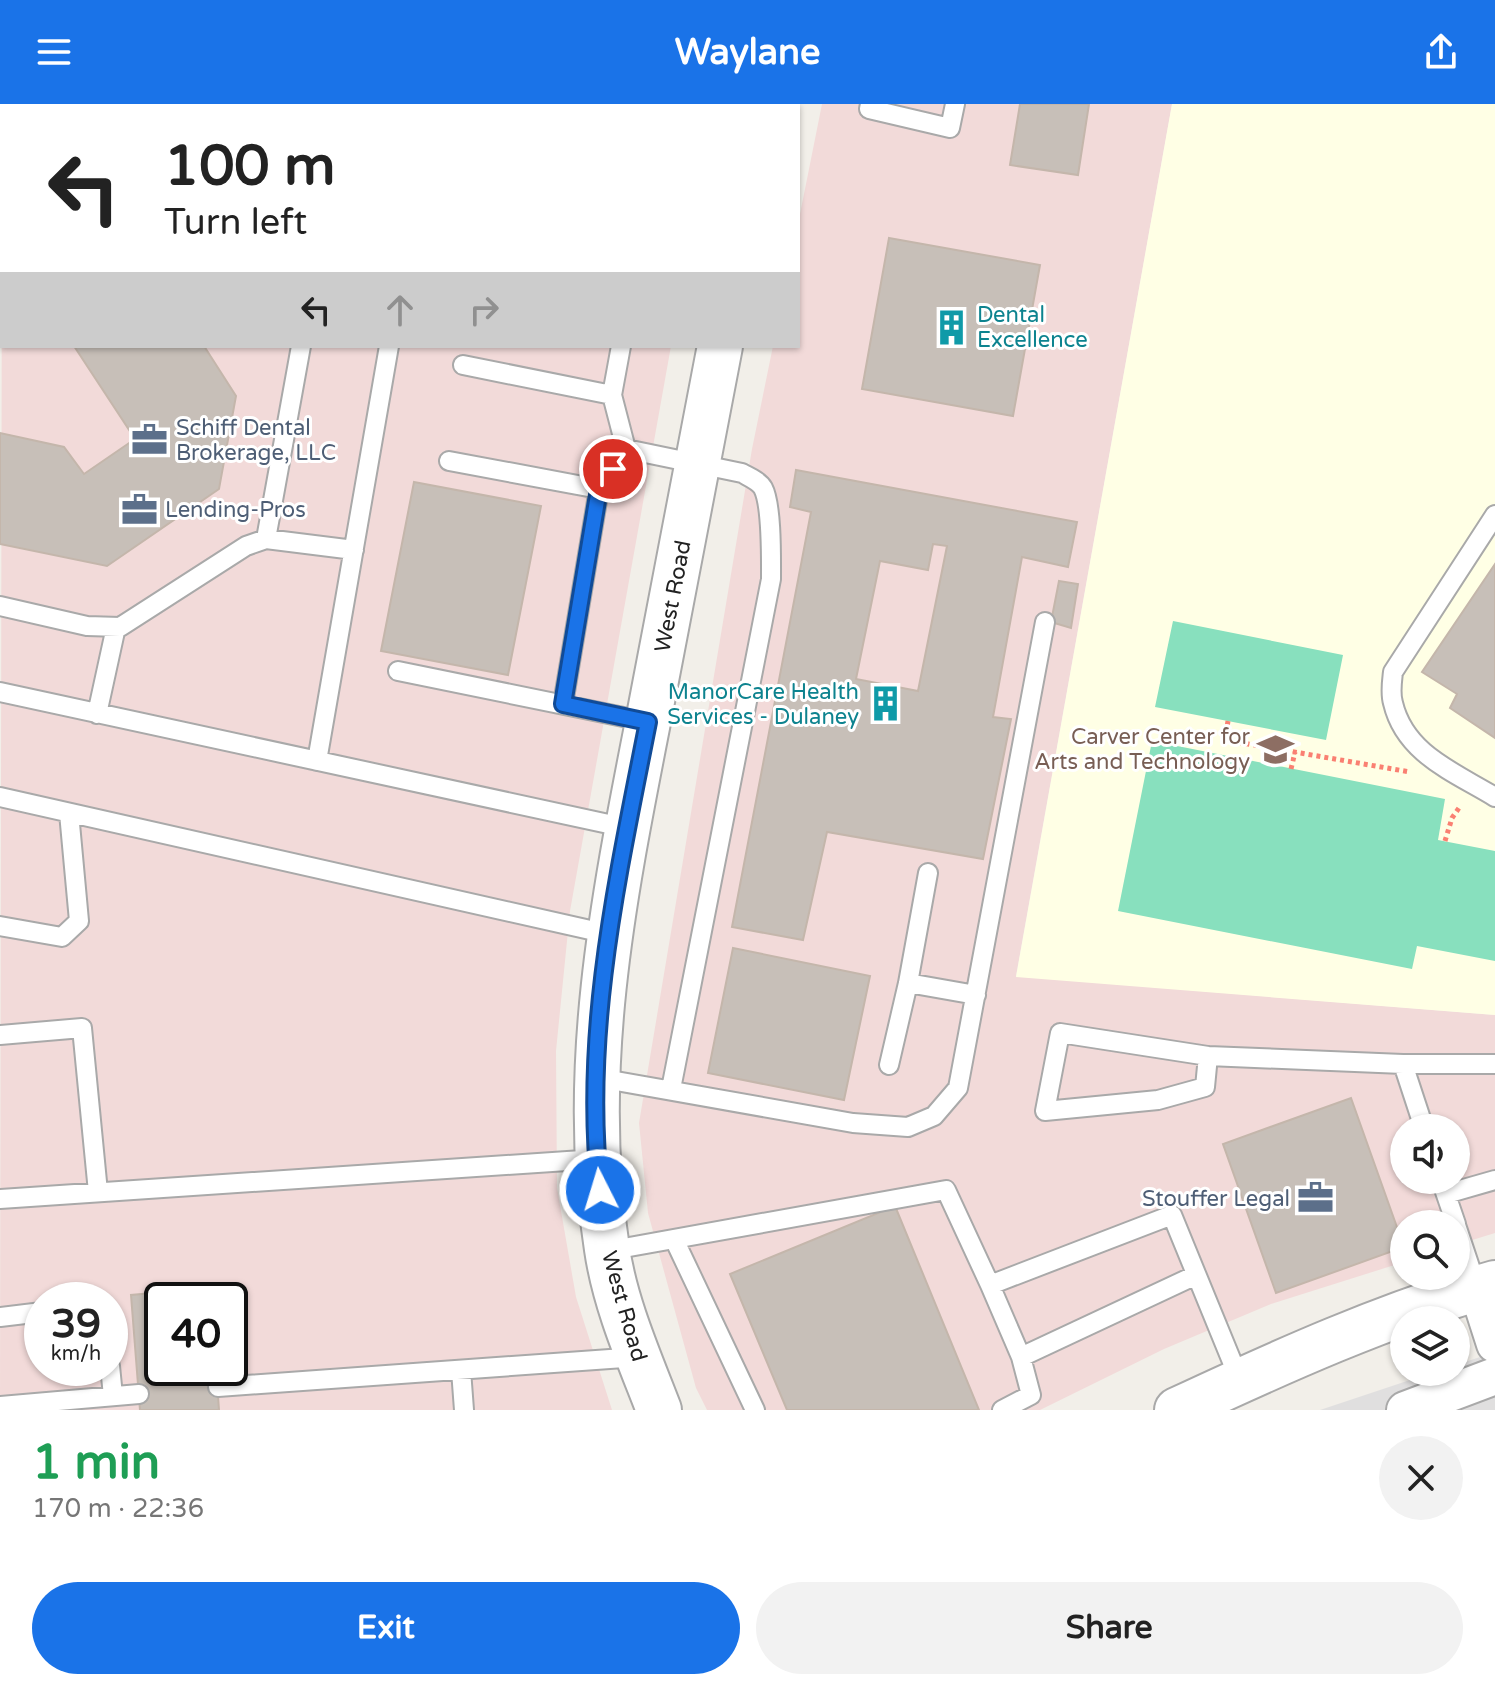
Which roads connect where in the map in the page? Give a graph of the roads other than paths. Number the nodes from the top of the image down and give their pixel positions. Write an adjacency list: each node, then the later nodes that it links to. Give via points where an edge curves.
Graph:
1 (870, 104): 2 (lane, via 869,109 950,128)
2 (955, 104)
3 (283, 348): 9 (lane)
4 (301, 348): 9 (lane)
5 (389, 348): 17 (lane)
6 (621, 348): 10 (lane)
7 (720, 348): 13 (street, West Road)
8 (463, 365): 10 (lane)
9 (297, 367): 16 (lane)
10 (612, 395): 11 (lane)
11 (626, 449): 13 (lane); 14 (lane)
12 (449, 461): 14 (lane)
13 (697, 463): 25 (street, West Road); 42 (lane, via 742,473 764,489 771,579)
14 (599, 489): 23 (lane)
15 (1495, 515): 28 (lane, via 1393,672 1392,701 1404,731 1421,753)
16 (266, 539): 17 (lane); 20 (lane, via 246,546)
17 (354, 550): 26 (lane)
18 (0, 606): 20 (lane, via 87,626)
19 (1045, 622): 35 (lane)
20 (116, 627): 24 (lane)
21 (398, 671): 23 (lane)
22 (0, 692): 24 (lane)
23 (563, 704): 25 (lane)
24 (97, 714): 26 (lane)
25 (648, 722): 30 (street, West Road)
26 (317, 761): 30 (lane)
27 (0, 797): 29 (lane)
28 (1495, 797)
29 (69, 813): 32 (lane, via 79,921 62,937); 33 (lane)
30 (627, 828): 33 (street, West Road)
31 (928, 873): 34 (lane)
32 (0, 926)
33 (608, 934): 41 (street, West Road)
34 (908, 983): 35 (lane); 40 (lane)
35 (976, 995): 42 (lane, via 958,1088 934,1116 908,1127 853,1123)
36 (0, 1035): 47 (lane, via 82,1028)
37 (1208, 1056): 37 (lane, via 1060,1033 1045,1111 1158,1100 1205,1087); 38 (lane)
38 (1403, 1064): 39 (lane); 43 (lane)
39 (1495, 1064)
40 (889, 1065)
41 (596, 1077): 42 (lane); 44 (street, West Road)
42 (671, 1089)
43 (1419, 1114)
44 (597, 1159): 47 (lane); 50 (street, West Road)
45 (1495, 1180): 46 (lane)
46 (1470, 1183)
47 (98, 1192): 48 (lane)
48 (0, 1199)
49 (674, 1239): 50 (lane); 53 (lane, via 946,1190); 70 (lane)
50 (607, 1251): 58 (street, West Road)
51 (1470, 1252): 54 (lane)
52 (1196, 1275): 53 (lane, via 1172,1215); 59 (lane); 62 (lane)
53 (990, 1285): 59 (lane)
54 (1486, 1285): 57 (street); 62 (street)
55 (24, 1314): 56 (lane)
56 (0, 1317)
57 (1495, 1344)
58 (638, 1357): 60 (lane); 69 (street, West Road)
59 (1021, 1357): 71 (lane, via 1031,1395)
60 (461, 1370): 64 (lane); 68 (lane)
61 (1495, 1376): 73 (street)
62 (1240, 1381): 72 (street)
63 (112, 1386): 66 (lane)
64 (218, 1387)
65 (139, 1394): 66 (lane)
66 (113, 1396): 67 (lane)
67 (0, 1406)
68 (464, 1410)
69 (659, 1410)
70 (755, 1410)
71 (1002, 1410)
72 (1177, 1410)
73 (1405, 1410)

